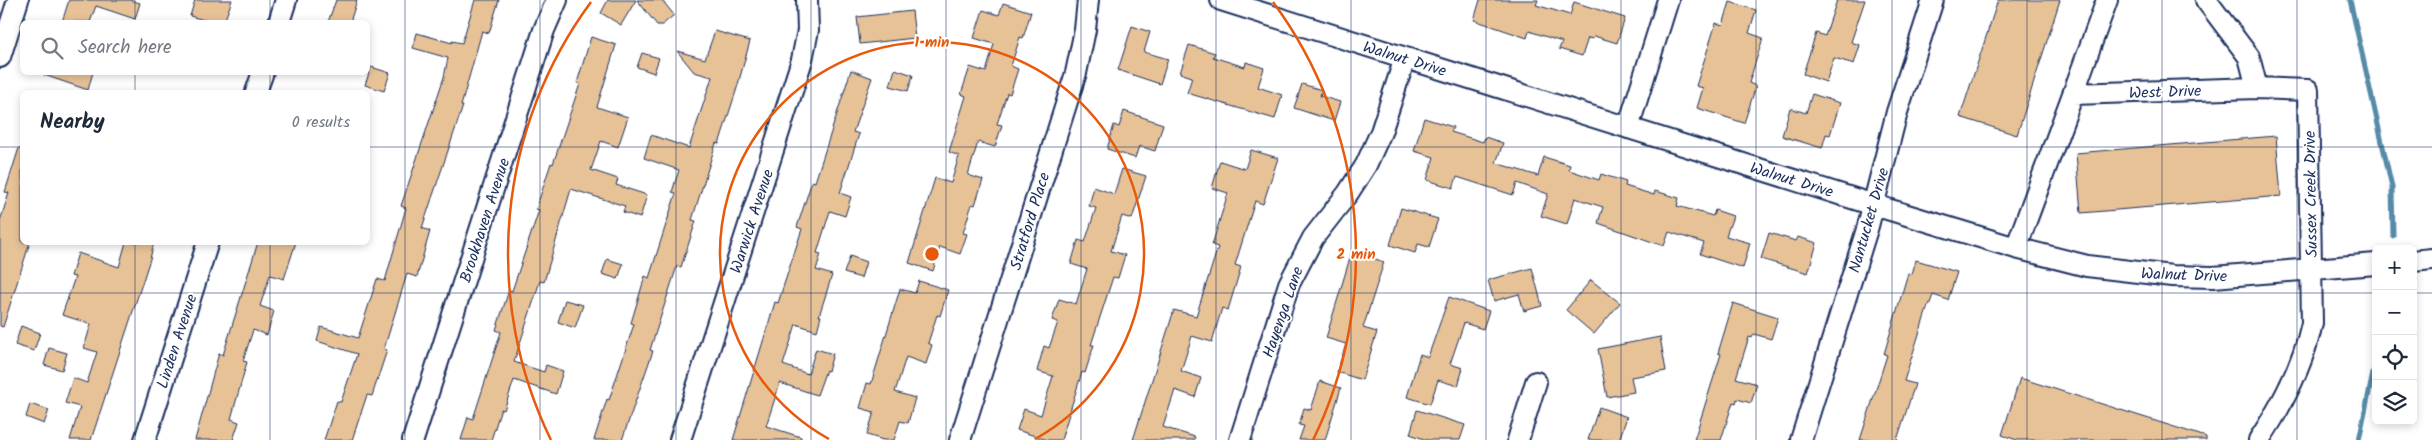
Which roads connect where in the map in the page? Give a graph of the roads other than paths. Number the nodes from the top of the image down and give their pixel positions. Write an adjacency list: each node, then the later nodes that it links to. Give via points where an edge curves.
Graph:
1 (18, 0): 12 (street)
2 (286, 0): 11 (street)
3 (557, 0): 28 (street, Brookhaven Avenue, via 544,30)
4 (807, 0): 29 (street, Warwick Avenue, via 808,30 802,60)
5 (1088, 0): 30 (street, Stratford Place, via 1076,73)
6 (1221, 0): 13 (street, Walnut Drive)
7 (1668, 0): 18 (street)
8 (1933, 0): 19 (street, Nantucket Drive, via 1897,112)
9 (2107, 0): 17 (street)
10 (2206, 0): 15 (street, via 2249,57)
11 (280, 20)
12 (0, 57)
13 (1405, 58): 18 (street, Walnut Drive); 31 (street, Hayenga Lane, via 1381,132 1366,165 1313,238 1289,284)
14 (262, 75): 16 (street)
15 (2257, 88): 17 (street, West Drive); 25 (street, Sussex Creek Drive, via 2308,90)
16 (257, 90)
17 (2072, 94): 21 (street)
18 (1628, 128): 19 (street, Walnut Drive)
19 (1874, 205): 21 (street, Walnut Drive); 33 (street, Nantucket Drive)
20 (207, 245): 27 (street, Linden Avenue)
21 (2016, 248): 25 (street, Walnut Drive, via 2087,266 2172,276)
22 (2432, 259): 23 (street)
23 (2417, 261)
24 (2372, 264): 25 (street, Walnut Drive)
25 (2311, 270): 34 (street, Sussex Creek Drive, via 2312,323 2306,352)
26 (1536, 382): 32 (street)
27 (145, 440)
28 (413, 440)
29 (680, 440)
30 (960, 440)
31 (1240, 440)
32 (1518, 440)
33 (1801, 440)
34 (2259, 440)

